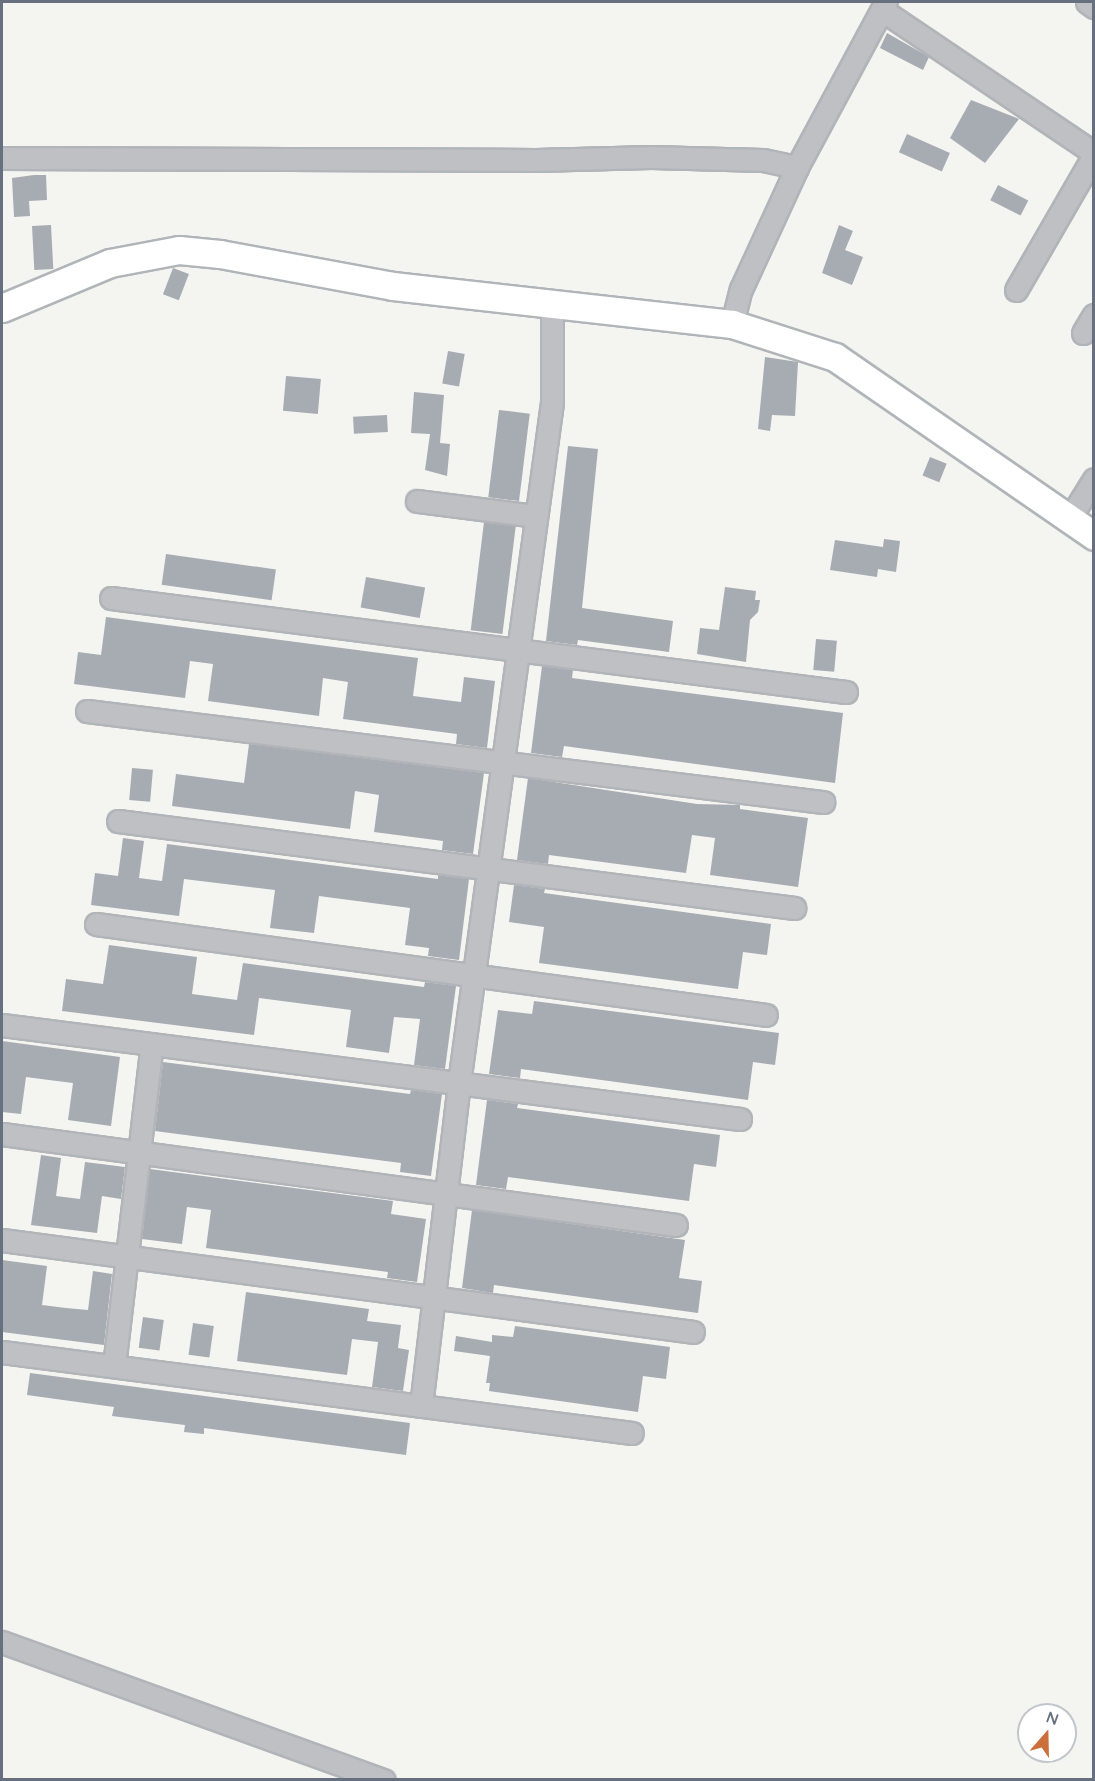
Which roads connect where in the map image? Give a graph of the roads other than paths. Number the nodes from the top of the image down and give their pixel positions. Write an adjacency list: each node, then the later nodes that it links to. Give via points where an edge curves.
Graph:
1 (1087, 2): 3 (street)
2 (884, 6): 4 (street); 6 (street)
3 (1094, 7)
4 (1094, 154): 7 (street)
5 (2, 158): 6 (street, via 651,157 763,160)
6 (797, 167): 10 (street, via 741,289)
7 (1016, 290)
8 (552, 304): 9 (main road, via 393,286 179,250 110,263); 10 (main road); 13 (street, via 552,402)
9 (2, 308)
10 (732, 324): 14 (main road, via 835,357)
11 (1094, 479): 14 (street)
12 (417, 501): 13 (street)
13 (536, 516): 17 (street)
14 (1068, 521): 15 (main road)
15 (1094, 536)
16 (111, 598): 17 (street)
17 (518, 650): 18 (street); 20 (street)
18 (846, 692)
19 (87, 711): 20 (street)
20 (503, 762): 21 (street); 23 (street)
21 (823, 802)
22 (118, 821): 23 (street)
23 (488, 869): 24 (street); 26 (street)
24 (794, 908)
25 (96, 924): 26 (street)
26 (474, 975): 27 (street); 30 (street)
27 (766, 1015)
28 (2, 1025): 29 (street)
29 (152, 1044): 30 (street); 33 (street)
30 (459, 1083): 31 (street); 34 (street)
31 (740, 1119)
32 (2, 1134): 33 (street)
33 (140, 1153): 34 (street); 37 (street)
34 (446, 1194): 35 (street); 38 (street)
35 (676, 1225)
36 (2, 1240): 37 (street)
37 (127, 1256): 38 (street); 41 (street)
38 (434, 1297): 39 (street); 42 (street)
39 (693, 1332)
40 (2, 1352): 41 (street)
41 (114, 1366): 42 (street)
42 (421, 1406): 43 (street)
43 (632, 1433)
44 (2, 1642): 45 (street)
45 (384, 1779)

